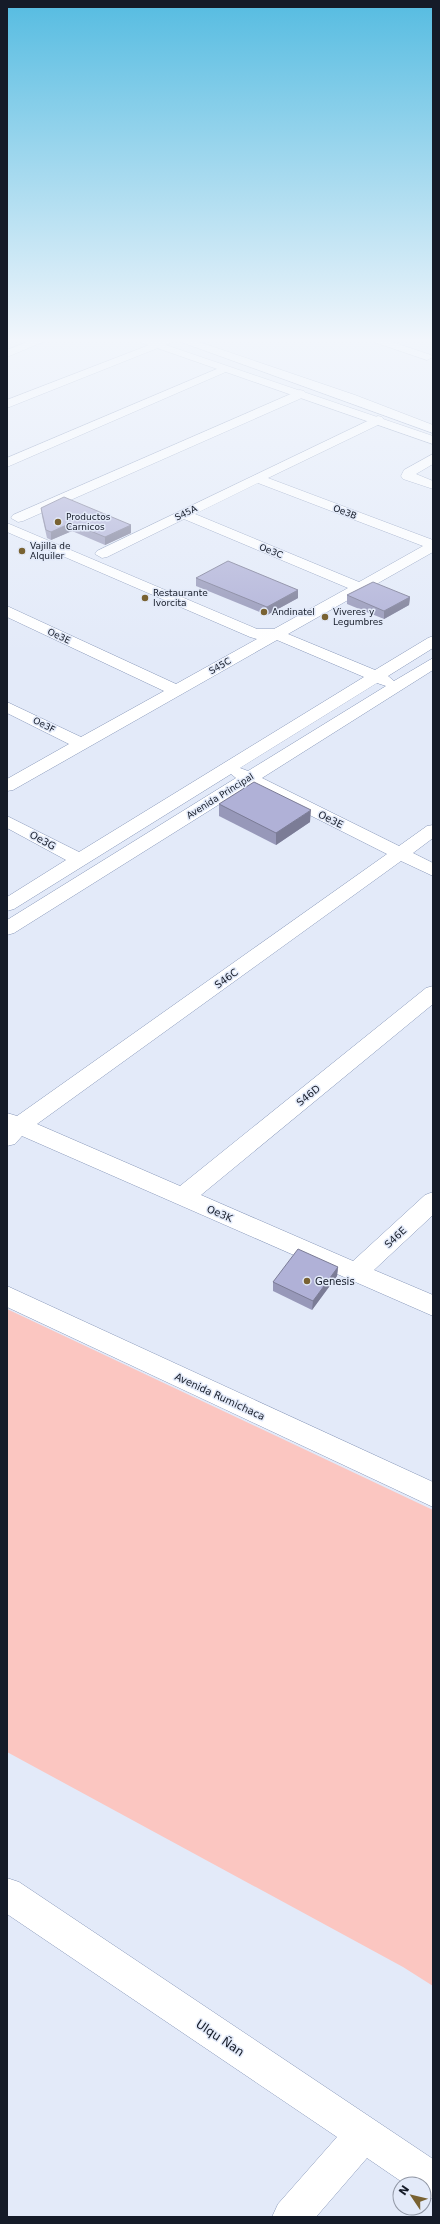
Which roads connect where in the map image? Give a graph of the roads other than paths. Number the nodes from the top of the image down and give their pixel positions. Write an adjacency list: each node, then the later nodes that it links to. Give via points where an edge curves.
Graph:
1 (47, 446): 5 (street)
2 (180, 446): 9 (street)
3 (325, 446): 6 (street, S45A)
4 (433, 458): 7 (street, via 408,476)
5 (7, 463)
6 (258, 478): 8 (street, S45A); 10 (street, Oe3B)
7 (433, 485)
8 (183, 514): 11 (street, S45A); 13 (street, Oe3C)
9 (11, 519): 11 (street); 16 (street, via 255,634)
10 (433, 545): 13 (street, S45C)
11 (102, 554): 12 (street)
12 (166, 580)
13 (359, 587): 16 (street, S45C)
14 (7, 612): 21 (street, Oe3E)
15 (259, 619): 16 (street, via 273,625)
16 (276, 634): 19 (street); 21 (street, S45C)
17 (433, 641): 19 (street, Avenida Principal)
18 (433, 663): 20 (street, Avenida Principal)
19 (376, 677): 20 (street); 24 (street, Avenida Principal)
20 (397, 686): 25 (street, Avenida Principal)
21 (176, 690): 23 (street, S45C)
22 (7, 707): 23 (street, Oe3F)
23 (82, 744): 26 (street, S45C)
24 (228, 768): 25 (street, Oe3E); 30 (street, Avenida Principal)
25 (249, 778): 29 (street, Oe3E); 33 (street, Avenida Principal)
26 (7, 786)
27 (7, 820): 30 (street, Oe3G)
28 (433, 830): 29 (street, S46C)
29 (400, 853): 31 (street, Oe3E); 35 (street, S46C)
30 (79, 860): 32 (street, Avenida Principal)
31 (433, 870)
32 (7, 905)
33 (7, 929)
34 (433, 993): 36 (street, S46D)
35 (11, 1128): 36 (street, Oe3K)
36 (183, 1197): 38 (street, Oe3K)
37 (433, 1201): 38 (street, S46E)
38 (356, 1272): 40 (street, Oe3K)
39 (7, 1296): 41 (street, Avenida Rumichaca)
40 (433, 1306)
41 (433, 1495)
42 (7, 1894): 43 (street, Ulqu Ñan)
43 (364, 2134): 44 (street, Ulqu Ñan); 45 (street)
44 (433, 2181)
45 (291, 2217)

